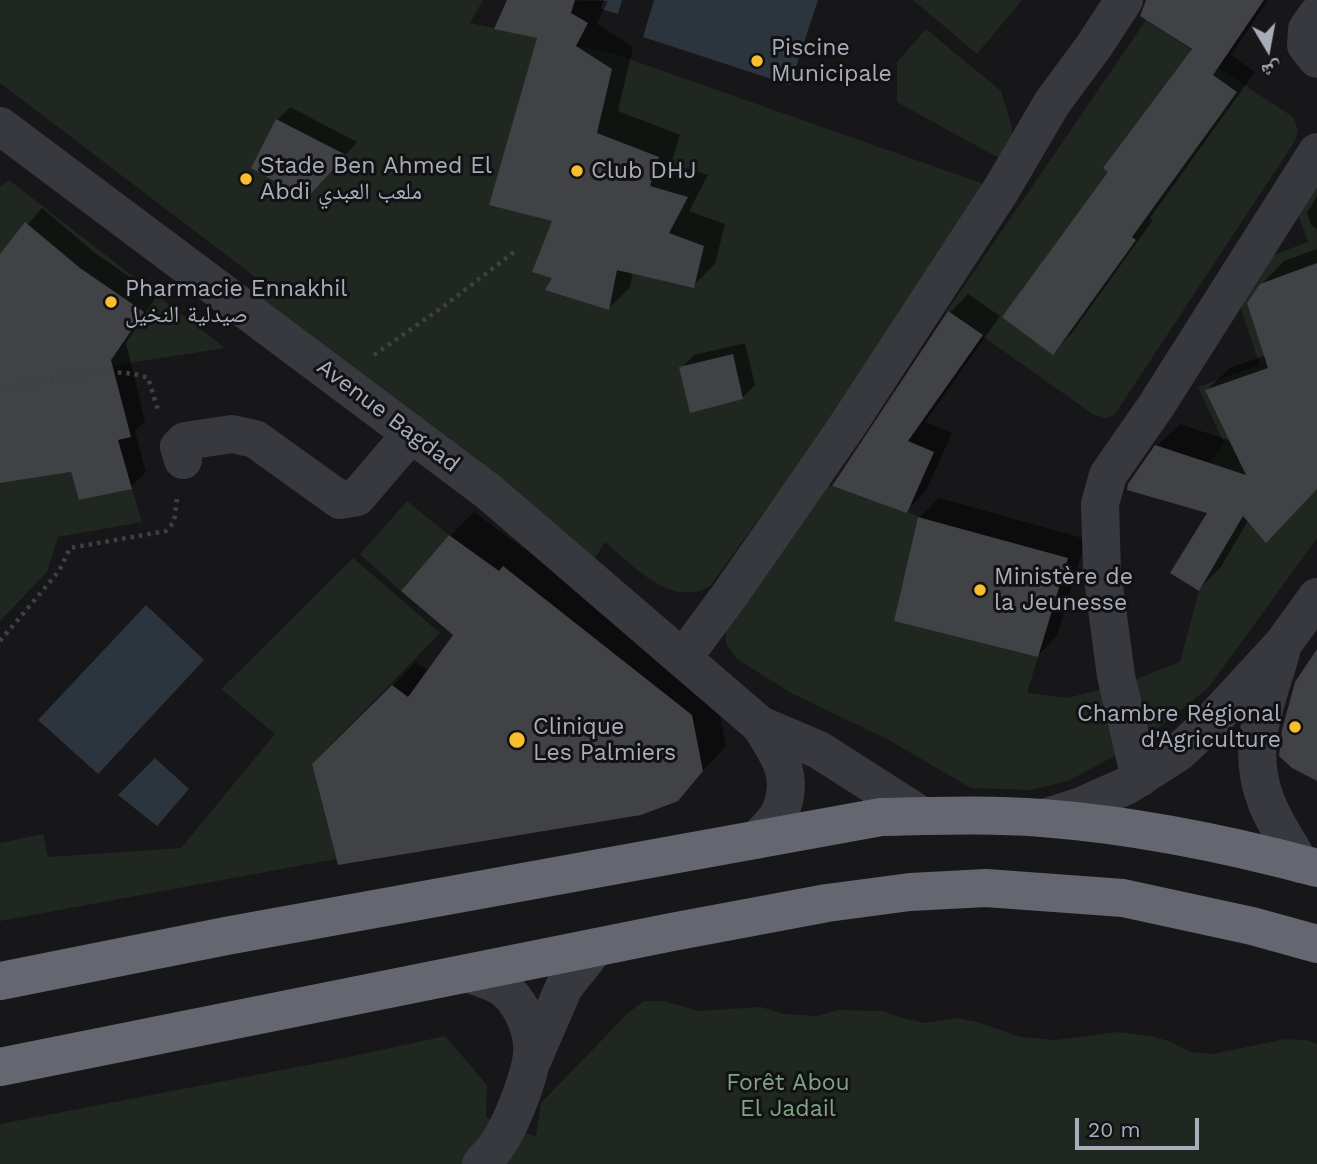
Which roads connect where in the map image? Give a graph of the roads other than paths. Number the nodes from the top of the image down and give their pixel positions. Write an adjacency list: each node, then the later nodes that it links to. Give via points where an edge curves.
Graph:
1 (1124, 0): 10 (street, via 1052,103 1001,190 845,429)
2 (1317, 15): 3 (street, via 1307,29 1306,46)
3 (1317, 59)
4 (8, 146): 6 (street, Avenue Bagdad)
5 (1317, 152): 12 (street, via 1108,475 1100,504 1102,571 1116,676)
6 (411, 434): 7 (street, via 357,497 340,500 255,439 232,434 185,441); 10 (street, Avenue Bagdad, via 489,492)
7 (181, 454)
8 (1317, 597): 9 (street)
9 (1283, 643): 12 (street, via 1212,721 1179,752); 16 (street, via 1260,723 1256,764 1267,803)
10 (683, 659): 11 (street, Avenue Bagdad)
11 (760, 725): 13 (street, via 819,750); 15 (street, via 780,756 788,782 778,814)
12 (1140, 778): 14 (street, via 1082,806)
13 (922, 816): 14 (highway); 15 (highway, via 881,817)
14 (1044, 818): 16 (highway, via 1160,833)
15 (757, 840): 20 (highway)
16 (1309, 866)
17 (1317, 944): 18 (highway, via 1123,898 986,888 827,903)
18 (596, 947): 19 (highway); 22 (street, via 564,987)
19 (468, 974): 21 (highway); 22 (street, via 502,987 516,1002 528,1022 533,1045)
20 (0, 981)
21 (0, 1067)
22 (529, 1070): 23 (street, via 510,1123)
23 (481, 1164)

